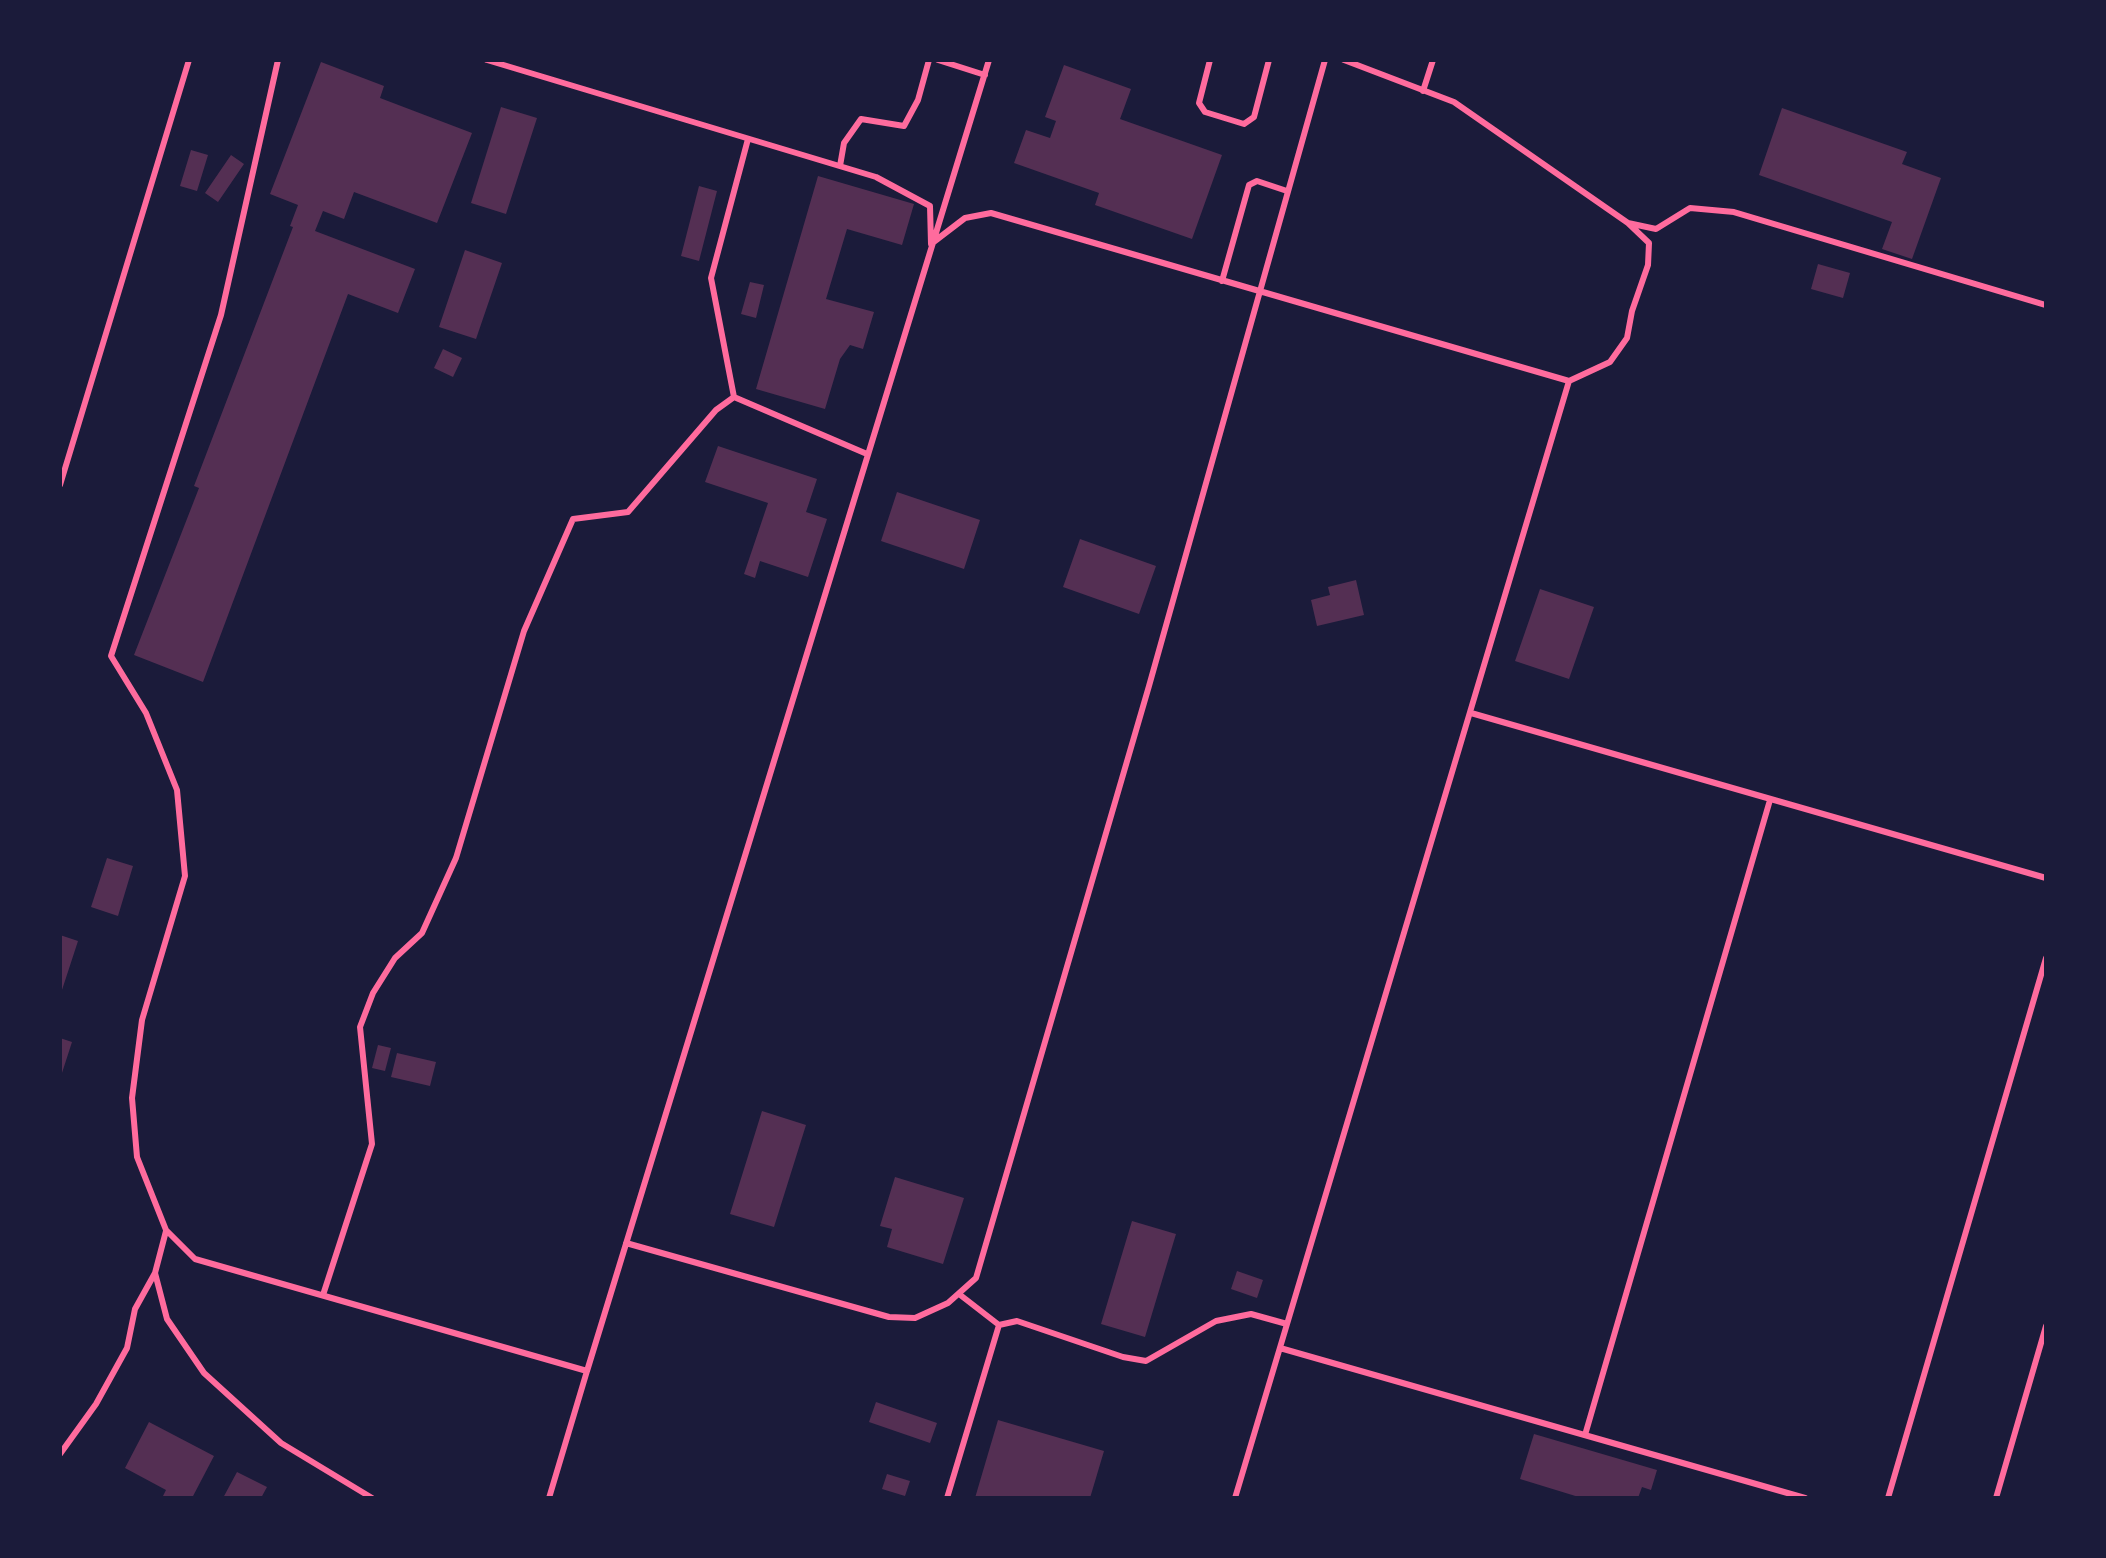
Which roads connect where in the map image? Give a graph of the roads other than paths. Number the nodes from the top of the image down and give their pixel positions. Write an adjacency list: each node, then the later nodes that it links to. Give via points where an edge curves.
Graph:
1 (189, 60): 25 (lane)
2 (278, 60): 30 (lane, via 221,315 112,656 146,713 177,790 185,876 142,1020 132,1098 137,1158)
3 (488, 60): 14 (lane)
4 (930, 60): 15 (lane, via 904,126 861,119 844,143)
5 (938, 60): 12 (lane)
6 (990, 60): 12 (lane)
7 (1210, 60): 8 (lane, via 1199,103 1205,112 1244,124 1254,117)
8 (1269, 60)
9 (1325, 60): 16 (lane)
10 (1344, 60): 13 (lane)
11 (1433, 60): 13 (lane)
12 (984, 76): 18 (lane)
13 (1423, 91): 17 (lane, via 1454,102)
14 (748, 139): 15 (lane); 23 (lane, via 712,278)
15 (840, 166): 18 (lane, via 930,206)
16 (1287, 191): 19 (lane, via 1249,185); 20 (lane)
17 (1628, 223): 21 (lane, via 1656,229 1690,208 1734,212); 22 (lane, via 1649,243 1626,338 1610,362)
18 (931, 244): 19 (lane, via 966,218 990,213); 24 (lane)
19 (1222, 281): 20 (lane)
20 (1258, 292): 22 (lane); 33 (lane, via 976,1278)
21 (2046, 305)
22 (1569, 381): 26 (lane)
23 (734, 397): 24 (lane); 34 (lane, via 628,512 573,519 524,631 456,858 422,933 394,958 360,1027 372,1144)
24 (867, 454): 31 (lane)
25 (60, 485)
26 (1472, 713): 27 (lane); 35 (lane)
27 (1770, 800): 28 (lane); 40 (lane)
28 (2046, 878)
29 (2046, 958): 47 (lane)
30 (166, 1230): 32 (lane); 34 (lane, via 195,1259)
31 (626, 1243): 33 (lane, via 889,1317 915,1318); 39 (lane)
32 (156, 1273): 41 (lane, via 135,1309 127,1348); 42 (lane, via 167,1319 204,1373 281,1443)
33 (959, 1294): 36 (lane)
34 (323, 1296): 39 (lane)
35 (1287, 1324): 36 (lane, via 1251,1314 1216,1321 1146,1361 1017,1320); 38 (lane)
36 (999, 1326): 44 (lane)
37 (2046, 1326): 48 (lane)
38 (1280, 1348): 40 (lane); 45 (lane)
39 (587, 1370): 43 (lane)
40 (1585, 1436): 46 (lane)
41 (60, 1454)
42 (372, 1498)
43 (549, 1498)
44 (948, 1498)
45 (1235, 1498)
46 (1805, 1498)
47 (1888, 1498)
48 (1996, 1498)

